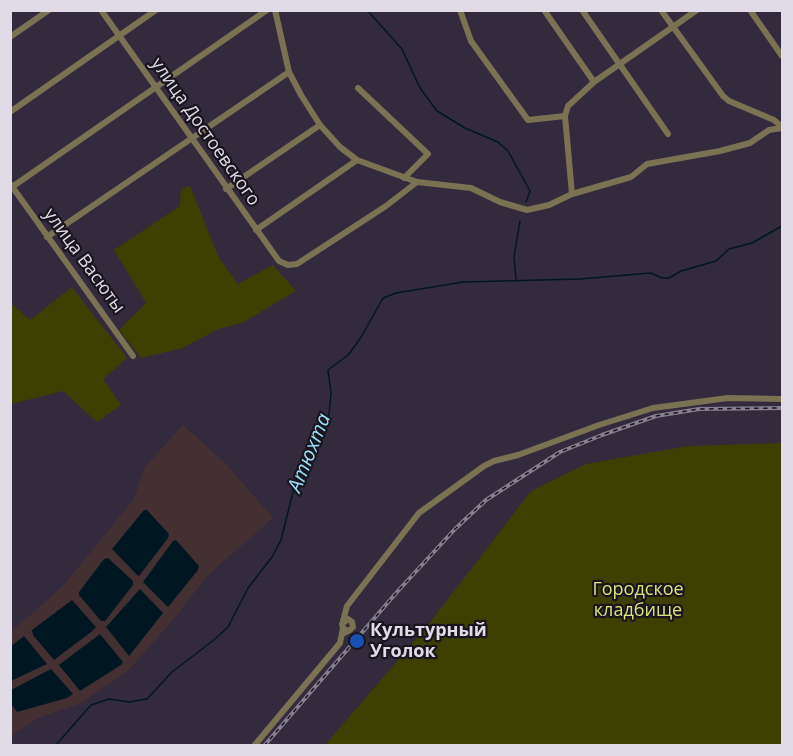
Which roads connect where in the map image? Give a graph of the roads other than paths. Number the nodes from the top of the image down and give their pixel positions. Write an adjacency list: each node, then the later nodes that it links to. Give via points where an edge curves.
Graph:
1 (49, 10): 14 (street)
2 (101, 10): 13 (street, улица Достоевского)
3 (156, 10): 13 (street)
4 (267, 10): 20 (street)
5 (275, 10): 17 (street)
6 (460, 10): 22 (street, via 471,41 528,120)
7 (544, 10): 18 (street)
8 (582, 10): 16 (street)
9 (661, 10): 12 (street)
10 (697, 10): 12 (street)
11 (750, 10): 15 (street)
12 (672, 26): 16 (street); 24 (street, via 723,96)
13 (119, 36): 20 (street, улица Достоевского); 21 (street)
14 (10, 38)
15 (783, 56)
16 (619, 64): 18 (street); 25 (street)
17 (289, 72): 23 (street); 26 (street)
18 (594, 82): 22 (street, via 568,106)
19 (358, 87): 28 (street, via 428,154)
20 (156, 88): 26 (street, улица Достоевского); 30 (street)
21 (10, 112)
22 (565, 116): 32 (street)
23 (320, 125): 27 (street); 31 (street)
24 (783, 127): 32 (street, via 720,151 647,164 632,177)
25 (668, 134)
26 (192, 139): 31 (street, улица Достоевского); 34 (street)
27 (357, 160): 28 (street); 33 (street)
28 (404, 178): 29 (street)
29 (417, 182): 32 (street, via 471,188 527,210); 33 (street, улица Достоевского, via 297,264 279,261)
30 (11, 186): 34 (street, улица Васюты)
31 (226, 189): 33 (street, улица Достоевского)
32 (572, 194)
33 (256, 230)
34 (47, 237): 35 (street, улица Васюты)
35 (134, 356)
36 (783, 399): 37 (street, via 728,398 653,408 484,466 419,513 347,606 340,643 333,653)
37 (254, 746)

